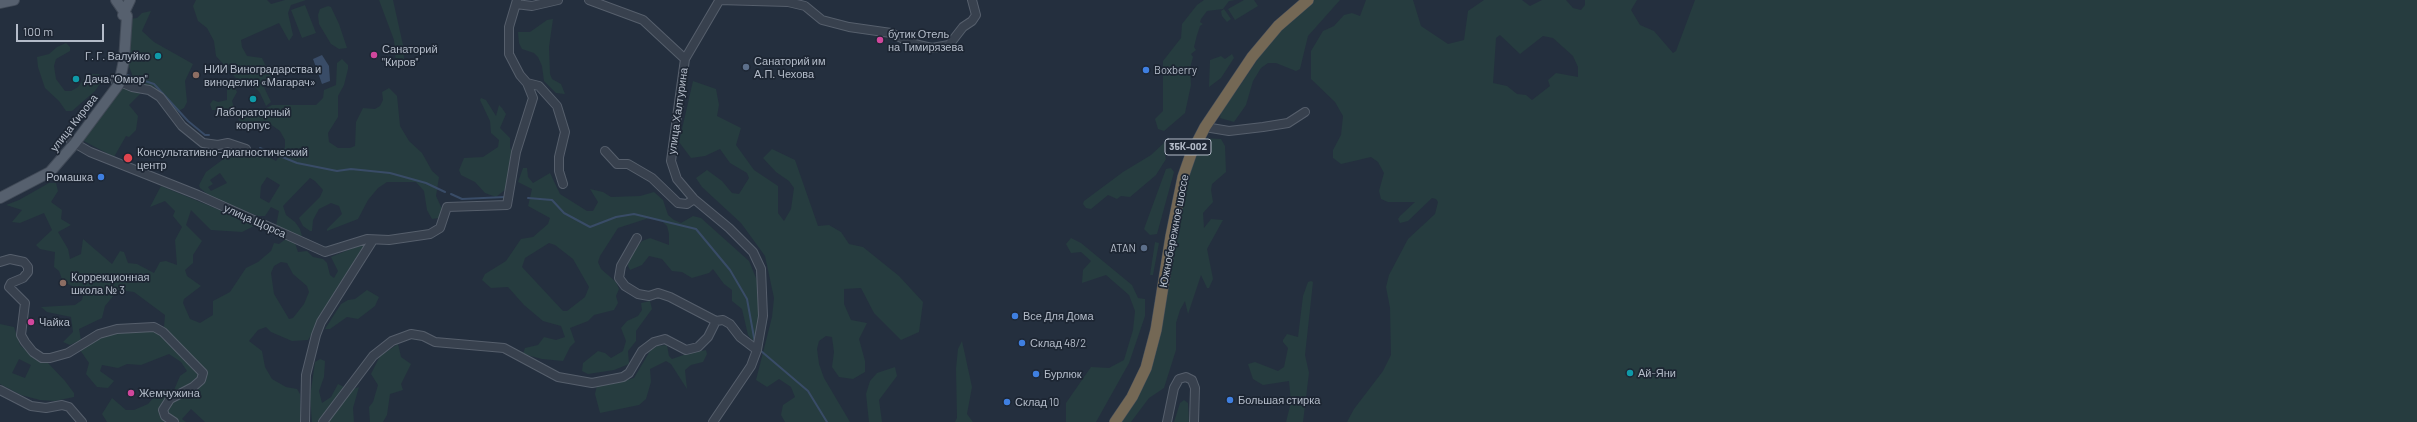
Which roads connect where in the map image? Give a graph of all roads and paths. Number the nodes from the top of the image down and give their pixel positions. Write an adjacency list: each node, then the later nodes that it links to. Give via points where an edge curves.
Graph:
1 (14, 0): 11 (main road)
2 (130, 0): 12 (main road, улица Кирова)
3 (558, 0): 10 (street, via 532,6)
4 (589, 0): 13 (street, via 643,20)
5 (719, 0): 6 (street, via 788,2 805,6 822,20 849,27 891,32 914,44 937,48 949,45 957,33 976,15); 13 (street, улица Халтурина)
6 (972, 0)
7 (1300, 0): 36 (highway, Южнобережное шоссе / 35К-002, via 1273,24 1243,60 1199,126 1186,152 1165,234 1145,354 1128,393)
8 (1308, 0): 17 (highway, Южнобережное шоссе / 35К-002, via 1278,26 1252,57)
9 (113, 1): 12 (main road)
10 (516, 2): 15 (street, via 508,27 508,43 514,64)
11 (0, 3)
12 (125, 10): 14 (main road, улица Кирова)
13 (685, 59): 24 (street, улица Халтурина, via 671,161 677,178)
14 (117, 81): 18 (main road, улица Кирова); 19 (street, via 149,90 160,97 182,126 203,143 228,143)
15 (527, 83): 21 (street, via 539,86 557,106 565,132 559,157 559,171); 26 (street, улица Щорса, via 532,102 525,117 506,204 447,207 440,228 430,234)
16 (1304, 112): 17 (street, via 1288,123 1263,128 1229,131)
17 (1205, 127): 37 (highway, Южнобережное шоссе / 35К-002, via 1183,177 1156,330 1146,368 1132,397)
18 (73, 142): 22 (main road, улица Кирова, via 45,170); 23 (main road, улица Кирова, via 49,173); 26 (street, улица Щорса, via 90,152 198,195 325,252 367,239)
19 (246, 149)
20 (605, 151): 24 (street, via 617,164 628,164 652,178 678,203 686,204)
21 (563, 184)
22 (0, 193)
23 (0, 198)
24 (694, 199): 29 (street, улица Халтурина, via 753,252 761,269 763,316)
25 (637, 238): 28 (street, via 621,266 619,278 625,286 638,294 649,296 658,293 670,297)
26 (373, 240): 33 (street, via 321,322 306,376)
27 (0, 262): 32 (street, via 10,258 24,262 28,267 28,272 23,278 11,283 9,287 25,303 22,335 24,342 42,358 68,353 99,334 117,329 154,327 163,332 204,372 201,380 166,404 163,410 165,416)
28 (716, 321): 29 (street, via 723,320 730,324); 34 (street, via 708,337 698,347 686,350 665,339 654,342 642,351 629,373 623,377 592,383 558,377 504,348 435,342 418,334 405,336 392,341 373,356)
29 (757, 350): 35 (street, улица Халтурина, via 752,366)
30 (0, 390): 31 (street, via 31,406 69,407)
31 (82, 422)
32 (174, 422)
33 (305, 422)
34 (323, 422)
35 (713, 422)
36 (1111, 422)
37 (1115, 422)
38 (1167, 422): 39 (street, via 1174,388 1179,379 1186,377 1192,380 1195,388)
39 (1194, 422)

